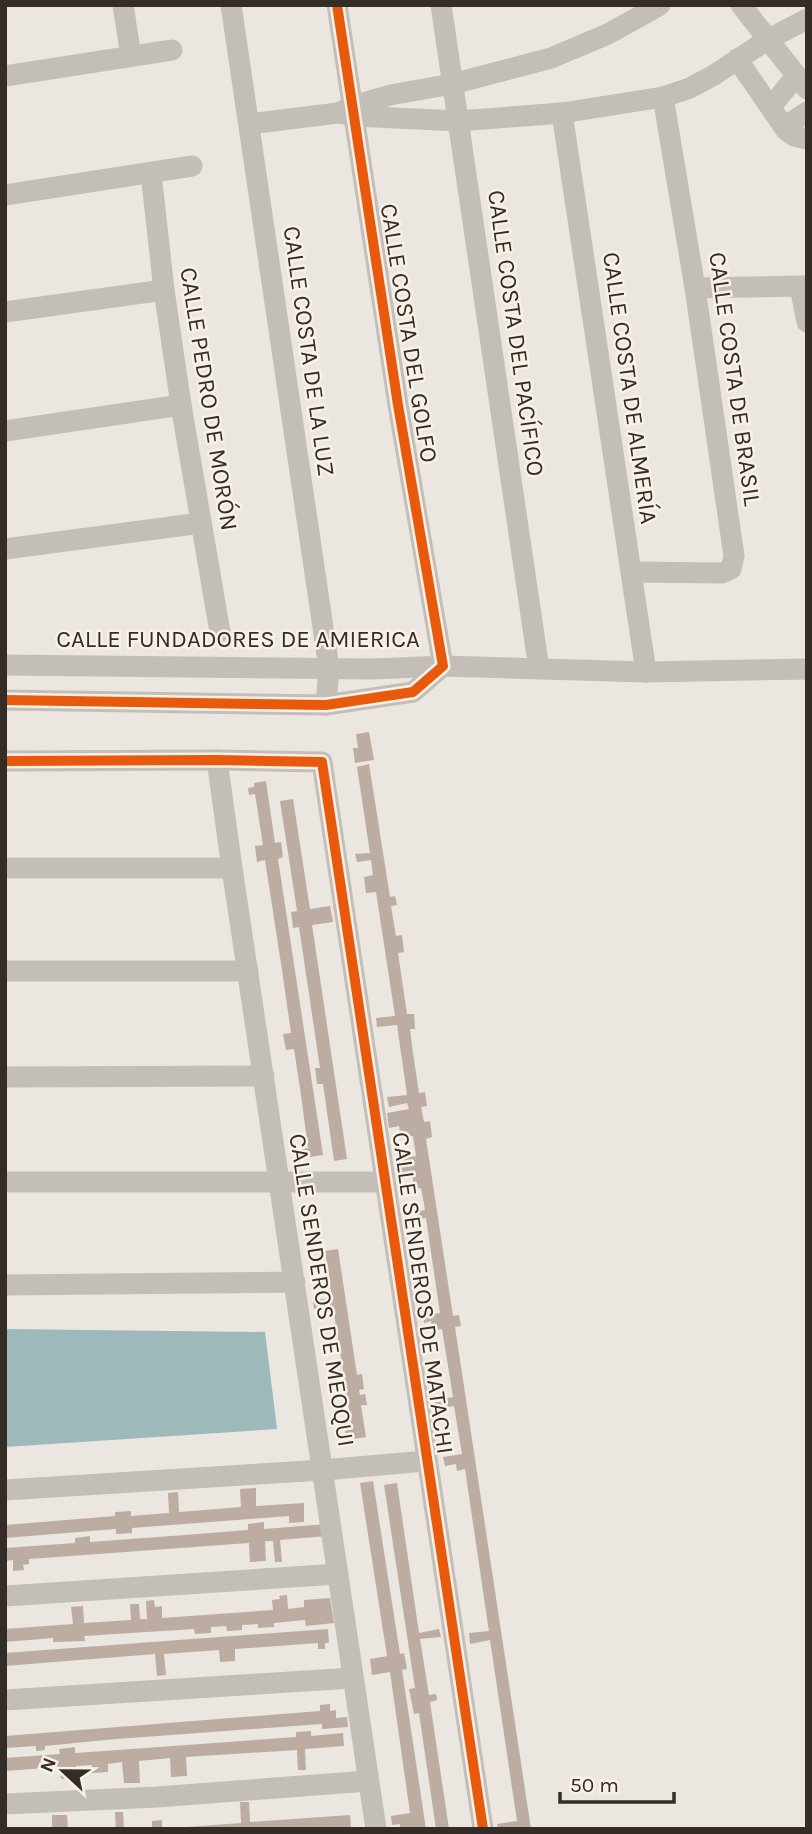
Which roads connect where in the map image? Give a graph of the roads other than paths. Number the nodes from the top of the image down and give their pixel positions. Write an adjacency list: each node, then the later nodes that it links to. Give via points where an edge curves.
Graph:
1 (123, 5): 12 (street)
2 (231, 5): 23 (street, CALLE COSTA DE LA LUZ)
3 (337, 5): 19 (street, CALLE COSTA DEL GOLFO)
4 (441, 5): 16 (street, CALLE COSTA DEL PACÍFICO)
5 (660, 5): 16 (street, via 564,53)
6 (741, 5): 10 (street)
7 (801, 5): 8 (street)
8 (807, 12)
9 (807, 19): 10 (street)
10 (767, 40): 13 (street); 15 (street)
11 (172, 50): 12 (street)
12 (131, 56): 14 (street)
13 (737, 59): 17 (street, via 690,88); 18 (street)
14 (5, 76)
15 (801, 83): 18 (street)
16 (452, 84): 19 (street, via 390,95); 22 (street, CALLE COSTA DEL PACÍFICO)
17 (663, 97): 21 (street); 30 (street, CALLE COSTA DE BRASIL)
18 (771, 107): 24 (street)
19 (348, 112): 22 (street); 23 (street); 41 (street, CALLE COSTA DEL GOLFO)
20 (807, 112): 24 (street)
21 (562, 113): 22 (street); 38 (street, CALLE COSTA DE ALMERÍA)
22 (458, 121): 43 (street, CALLE COSTA DEL PACÍFICO)
23 (249, 124): 42 (street, CALLE COSTA DE LA LUZ)
24 (784, 127): 25 (street)
25 (807, 139)
26 (192, 166): 27 (street)
27 (151, 173): 28 (street); 31 (street, CALLE PEDRO DE MORÓN)
28 (5, 195)
29 (804, 286): 30 (street); 33 (street)
30 (695, 288): 38 (street, CALLE COSTA DE BRASIL, via 734,563 722,573)
31 (164, 290): 32 (street); 34 (street, CALLE PEDRO DE MORÓN)
32 (5, 312)
33 (807, 322)
34 (181, 405): 35 (street); 36 (street, CALLE PEDRO DE MORÓN)
35 (5, 431)
36 (201, 523): 37 (street); 39 (street, CALLE PEDRO DE MORÓN)
37 (5, 549)
38 (631, 572): 45 (street, CALLE COSTA DE ALMERÍA)
39 (220, 632)
40 (5, 665): 42 (street, CALLE FUNDADORES DE AMIERICA)
41 (443, 666): 42 (street, CALLE FUNDADORES DE AMIERICA); 43 (street, CALLE FUNDADORES DE AMIERICA); 47 (street, via 412,692)
42 (328, 668): 47 (street, CALLE COSTA DE LA LUZ)
43 (539, 669): 45 (street, CALLE FUNDADORES DE AMIERICA)
44 (807, 669): 45 (street, CALLE FUNDADORES DE AMIERICA)
45 (646, 672)
46 (5, 700): 47 (street)
47 (326, 705)
48 (217, 760): 49 (street); 51 (street, CALLE SENDEROS DE MEOQUI); 58 (street, CALLE SENDEROS DE MATACHI, via 322,762)
49 (5, 761)
50 (5, 868): 51 (street)
51 (232, 868): 53 (street, CALLE SENDEROS DE MEOQUI)
52 (5, 971): 53 (street)
53 (248, 971): 54 (street, CALLE SENDEROS DE MEOQUI)
54 (264, 1076): 55 (street); 56 (street, CALLE SENDEROS DE MEOQUI)
55 (5, 1077)
56 (280, 1181): 57 (street); 58 (street); 59 (street, CALLE SENDEROS DE MEOQUI)
57 (5, 1182)
58 (385, 1182): 61 (street, CALLE SENDEROS DE MATACHI)
59 (295, 1282): 60 (street); 62 (street, CALLE SENDEROS DE MEOQUI)
60 (5, 1285)
61 (426, 1461): 62 (street); 71 (street, CALLE SENDEROS DE MATACHI)
62 (323, 1470): 63 (street); 64 (street, CALLE SENDEROS DE MEOQUI)
63 (5, 1490)
64 (338, 1574): 65 (street); 66 (street, CALLE SENDEROS DE MEOQUI)
65 (5, 1596)
66 (353, 1678): 67 (street); 68 (street, CALLE SENDEROS DE MEOQUI)
67 (5, 1700)
68 (368, 1781): 69 (street); 70 (street, CALLE SENDEROS DE MEOQUI)
69 (5, 1804)
70 (376, 1829)
71 (483, 1829)

